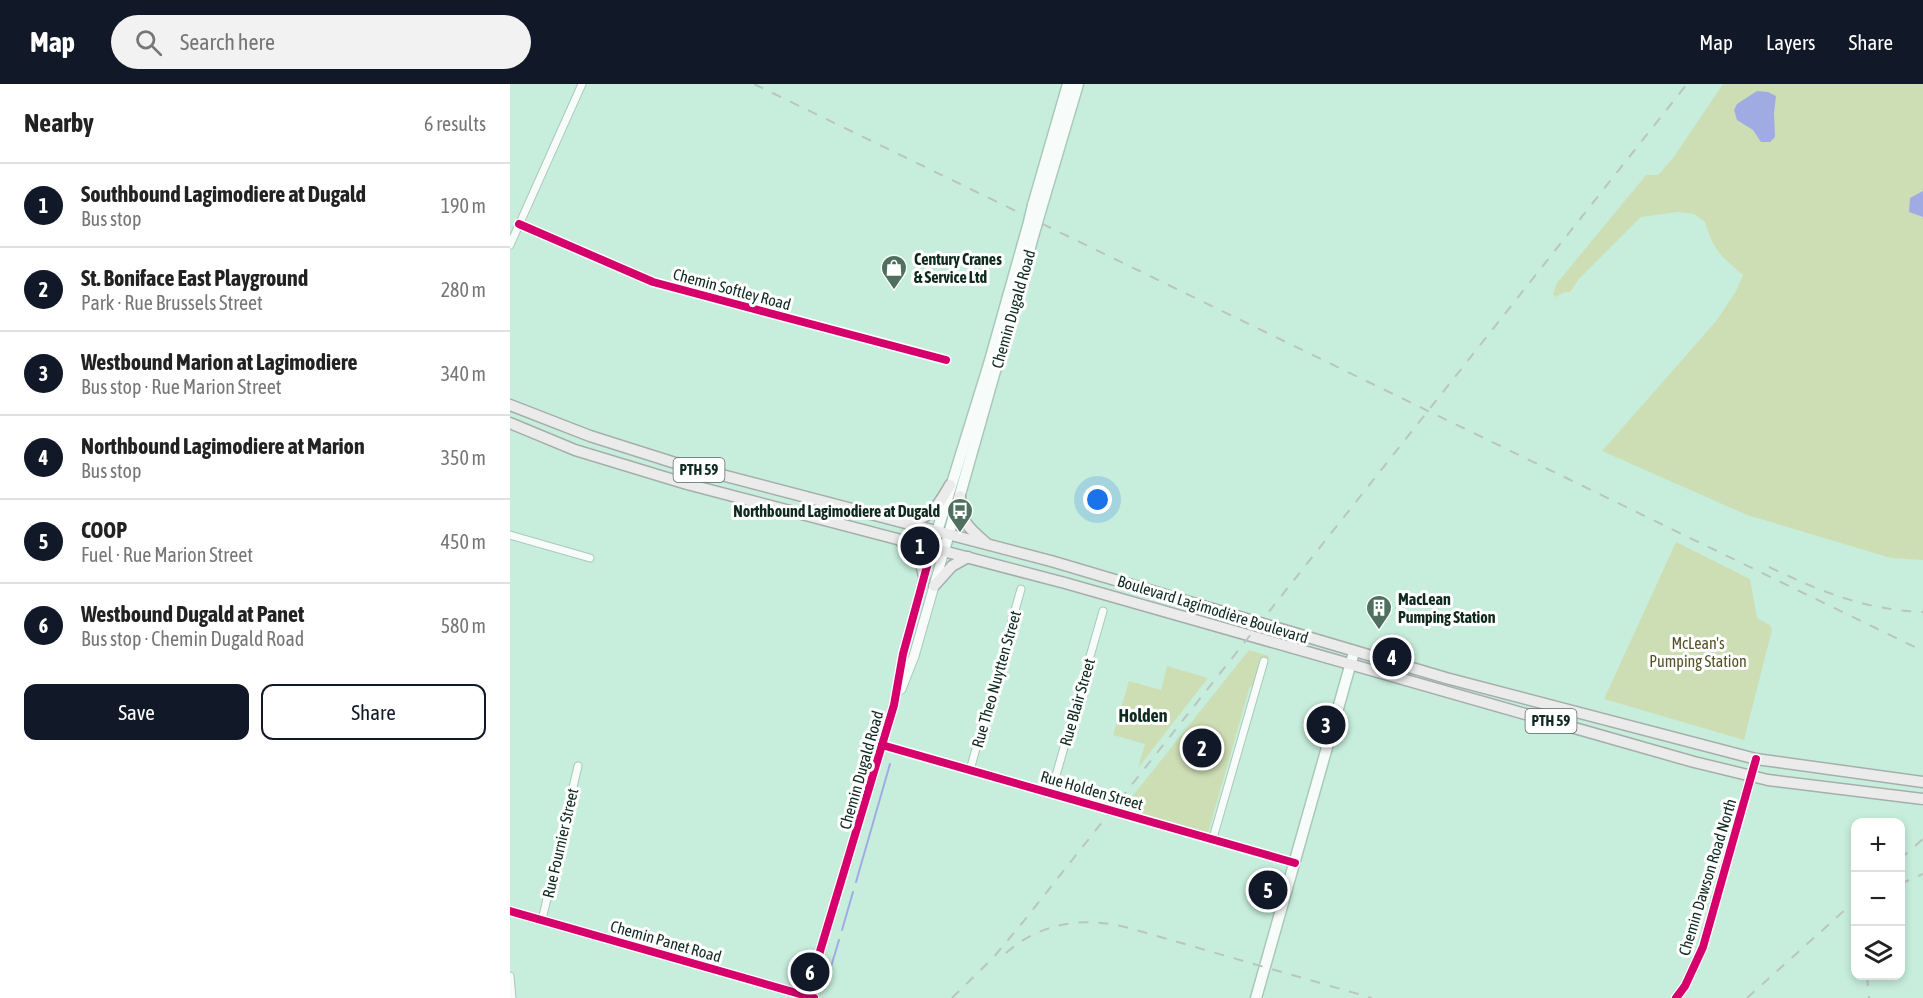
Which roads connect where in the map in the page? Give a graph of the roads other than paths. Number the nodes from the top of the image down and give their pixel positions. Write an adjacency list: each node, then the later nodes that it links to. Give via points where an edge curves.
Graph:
1 (582, 84): 5 (street)
2 (1068, 84): 4 (main road, Chemin Dugald Road)
3 (1078, 84): 4 (main road, Chemin Dugald Road)
4 (1037, 207): 6 (main road, Chemin Dugald Road, bridge)
5 (519, 224): 7 (street); 8 (street, Chemin Softley Road, via 653,282)
6 (1032, 224): 11 (main road, Chemin Dugald Road); 12 (main road, Chemin Dugald Road)
7 (510, 245)
8 (946, 360)
9 (510, 405): 13 (main road, Boulevard Lagimodière Boulevard / PTH 59, via 672,462)
10 (510, 423): 17 (main road, Boulevard Lagimodière Boulevard / PTH 59, via 574,450 670,480)
11 (950, 485): 13 (main road, via 927,517); 14 (main road, Chemin Dugald Road)
12 (960, 496): 15 (main road, Chemin Dugald Road); 18 (main road, via 964,520)
13 (893, 520): 14 (main road, Boulevard Lagimodière Boulevard / PTH 59)
14 (937, 531): 15 (main road, Boulevard Lagimodière Boulevard / PTH 59); 19 (main road, Chemin Dugald Road)
15 (949, 534): 18 (main road, Boulevard Lagimodière Boulevard / PTH 59); 20 (main road, Chemin Dugald Road)
16 (510, 535): 22 (street)
17 (897, 539): 19 (main road, Boulevard Lagimodière Boulevard / PTH 59); 23 (main road, via 916,553)
18 (989, 545): 27 (main road, Boulevard Lagimodière Boulevard / PTH 59)
19 (932, 548): 20 (main road, Boulevard Lagimodière Boulevard / PTH 59); 23 (street, Chemin Dugald Road)
20 (944, 551): 21 (main road, Boulevard Lagimodière Boulevard / PTH 59); 24 (street, Chemin Dugald Road)
21 (969, 557): 24 (main road, via 952,566); 29 (main road, Boulevard Lagimodière Boulevard / PTH 59)
22 (590, 558)
23 (924, 577): 30 (street, Chemin Dugald Road)
24 (934, 586): 30 (street, Chemin Dugald Road, via 914,656)
25 (1021, 589): 34 (street, Rue Theo Nuytten Street)
26 (1103, 611): 37 (street, Rue Blair Street)
27 (1354, 652): 29 (main road); 32 (main road, Boulevard Lagimodière Boulevard / PTH 59)
28 (1264, 661): 39 (street)
29 (1351, 664): 35 (main road, Boulevard Lagimodière Boulevard / PTH 59); 40 (main road)
30 (894, 705): 31 (street, Chemin Dugald Road)
31 (882, 745): 34 (street, Rue Holden Street); 44 (street, Chemin Dugald Road)
32 (1756, 759): 35 (street, Chemin Dawson Road North); 36 (main road, Boulevard Lagimodière Boulevard / PTH 59)
33 (578, 766): 42 (street, Rue Fournier Street)
34 (970, 770): 37 (street, Rue Holden Street)
35 (1751, 776): 38 (main road, Boulevard Lagimodière Boulevard / PTH 59); 47 (street, Chemin Dawson Road North, via 1703,947)
36 (1923, 782)
37 (1051, 793): 39 (street, Rue Holden Street)
38 (1923, 799)
39 (1213, 838): 40 (street, Rue Holden Street)
40 (1295, 863): 46 (main road)
41 (510, 911): 42 (street, Chemin Panet Road)
42 (542, 920): 44 (street, Chemin Panet Road)
43 (510, 976): 45 (street)
44 (809, 997)
45 (512, 998)
46 (1256, 998)
47 (1676, 998)

